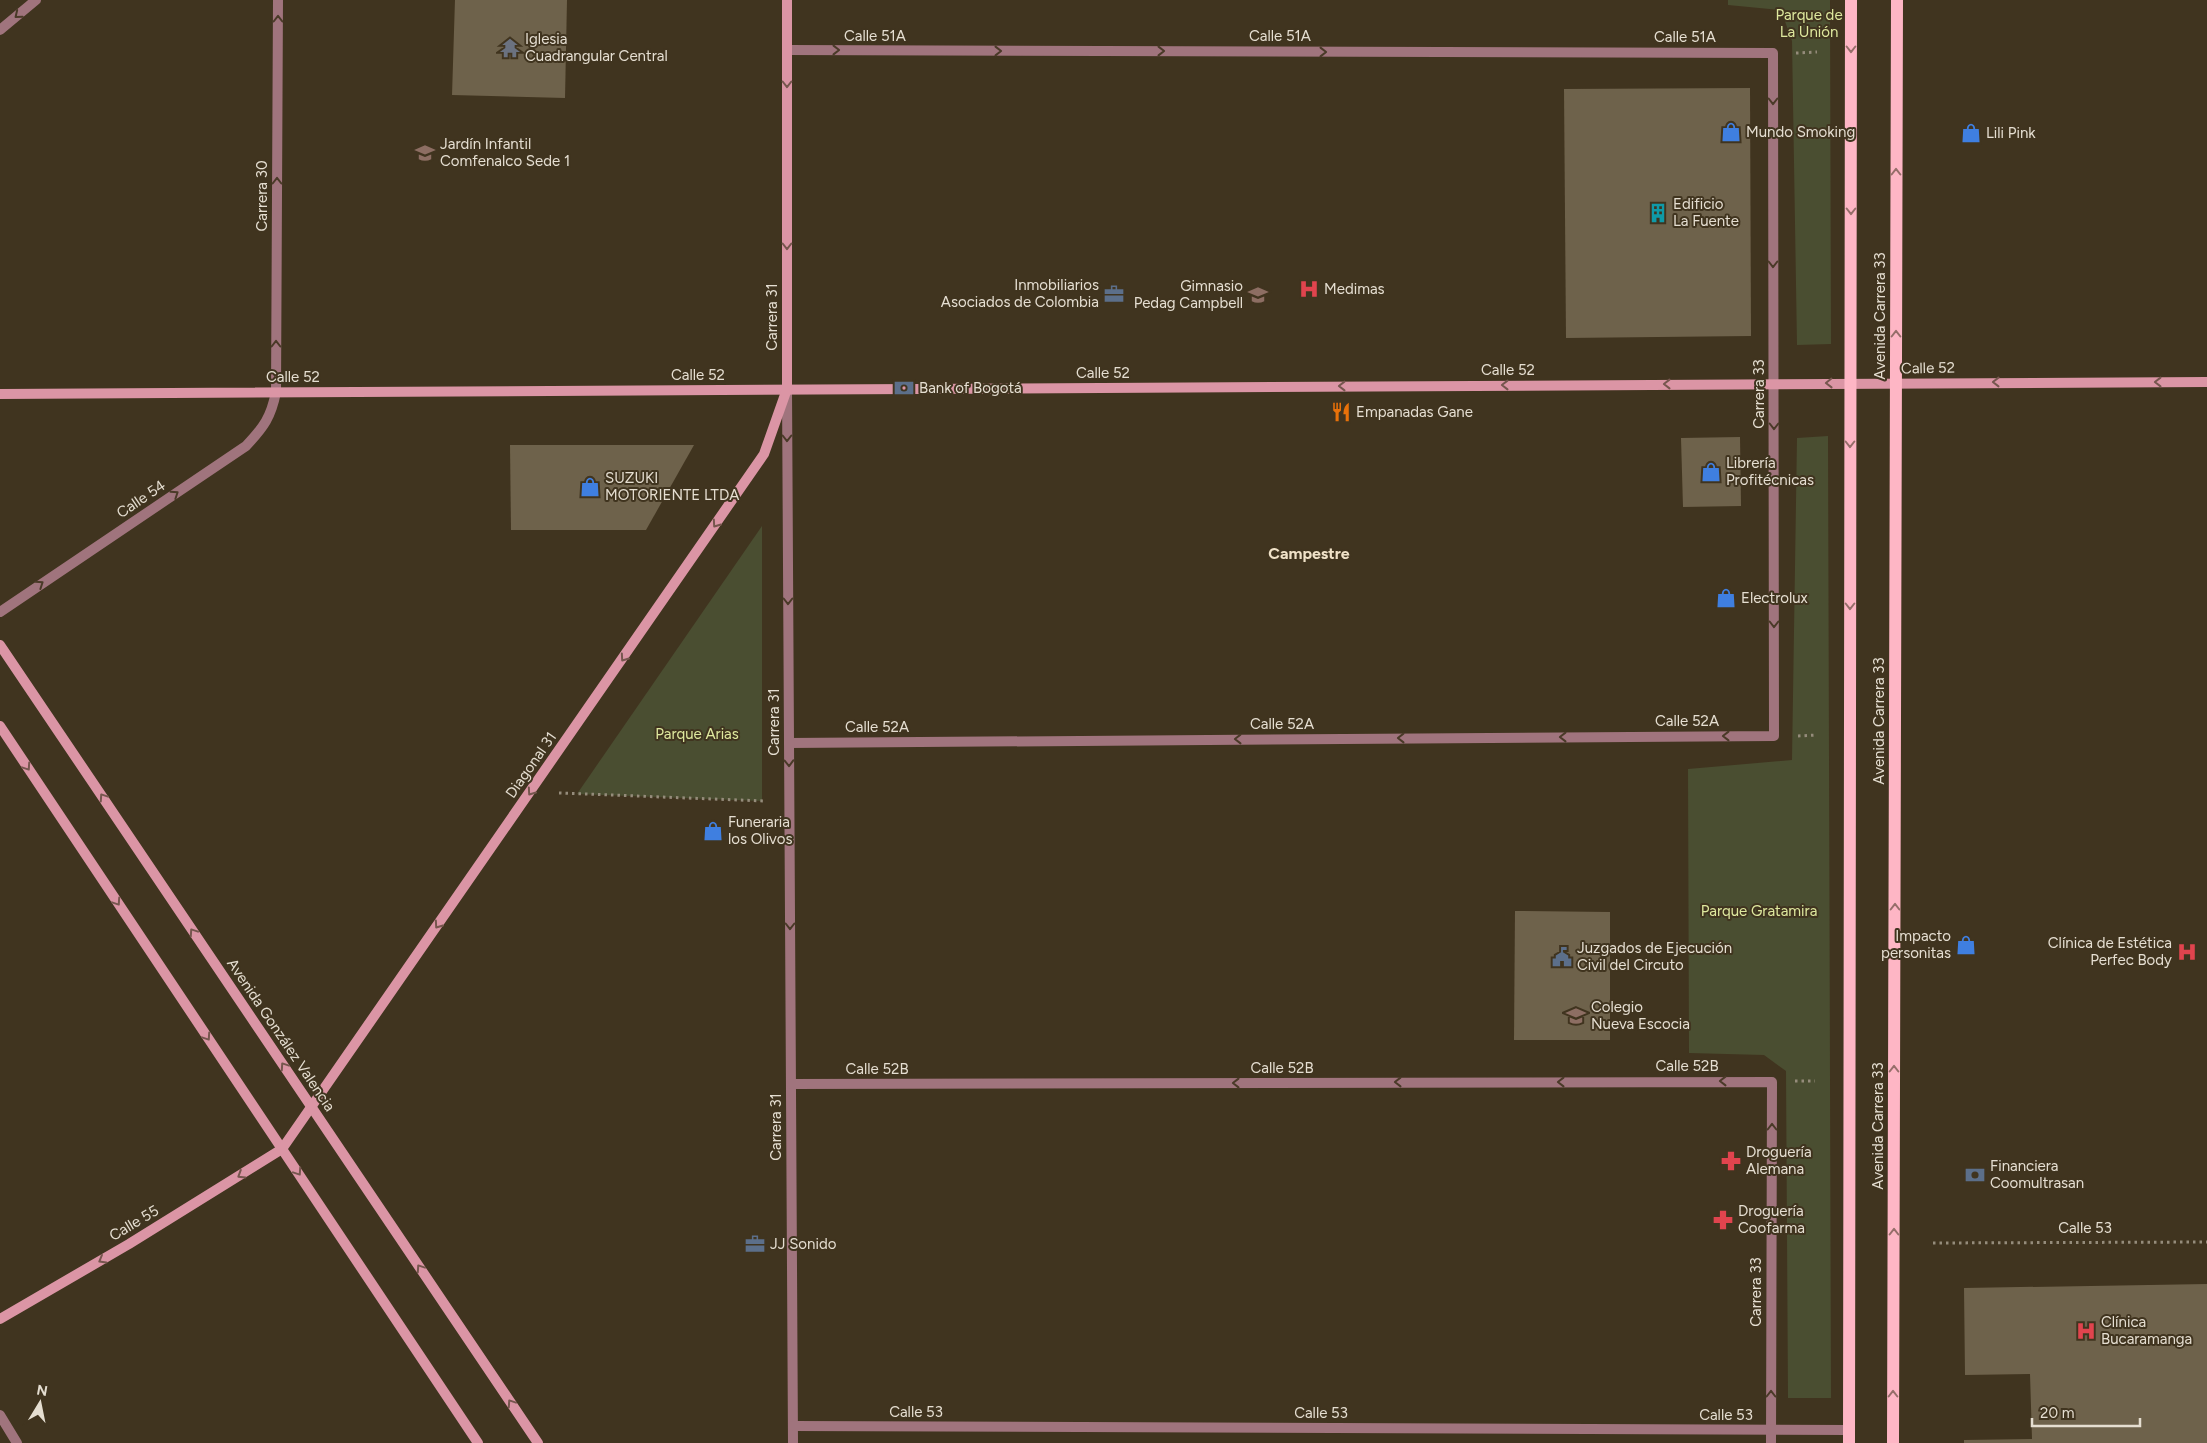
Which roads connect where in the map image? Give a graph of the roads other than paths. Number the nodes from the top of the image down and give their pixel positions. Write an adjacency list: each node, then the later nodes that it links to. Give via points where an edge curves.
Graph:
1 (36, 0): 6 (street, one-way to 6)
2 (278, 0): 14 (street, Carrera 30, one-way to 2)
3 (787, 0): 7 (street, Carrera 31)
4 (1851, 0): 11 (main road, Avenida Carrera 33, one-way to 11)
5 (1897, 0): 12 (main road, Avenida Carrera 33, one-way to 5)
6 (0, 30)
7 (787, 50): 8 (street, Calle 51A, one-way to 8); 13 (street, Carrera 31, one-way to 13)
8 (1773, 52): 10 (street, Carrera 33, one-way to 10)
9 (2207, 382): 12 (street, Calle 52, one-way to 12)
10 (1774, 383): 11 (street, Calle 52, one-way to 10); 13 (street, Calle 52, one-way to 13); 19 (street, Carrera 33, one-way to 19)
11 (1850, 383): 12 (street, Calle 52); 29 (main road, Avenida Carrera 33, one-way to 29)
12 (1896, 383): 35 (main road, Avenida Carrera 33, one-way to 12)
13 (787, 389): 14 (street, Calle 52); 20 (street, Carrera 31, one-way to 20); 23 (street, Diagonal 31, one-way to 23, via 764,454)
14 (276, 392): 15 (street, Calle 52); 16 (street, Calle 54, one-way to 14, via 246,446 272,412)
15 (0, 394)
16 (0, 612)
17 (0, 644): 23 (street, Avenida González Valencia, one-way to 17)
18 (0, 726): 24 (street, one-way to 24)
19 (1774, 736): 20 (street, Calle 52A, one-way to 20)
20 (789, 743): 22 (street, Carrera 31, one-way to 22)
21 (1772, 1082): 22 (street, Calle 52B, one-way to 22); 28 (street, Carrera 33, one-way to 21)
22 (791, 1084): 27 (street, Carrera 31)
23 (312, 1107): 24 (street, Diagonal 31); 32 (street, Avenida González Valencia, one-way to 23)
24 (282, 1149): 25 (street, Calle 55, one-way to 25); 31 (street, one-way to 31)
25 (0, 1319)
26 (0, 1415): 30 (street)
27 (793, 1426): 28 (street, Calle 53); 33 (street, Carrera 31)
28 (1771, 1430): 29 (street, Calle 53); 34 (street, Carrera 33)
29 (1849, 1437)
30 (17, 1443)
31 (478, 1443)
32 (538, 1443)
33 (793, 1443)
34 (1771, 1443)
35 (1893, 1443)

